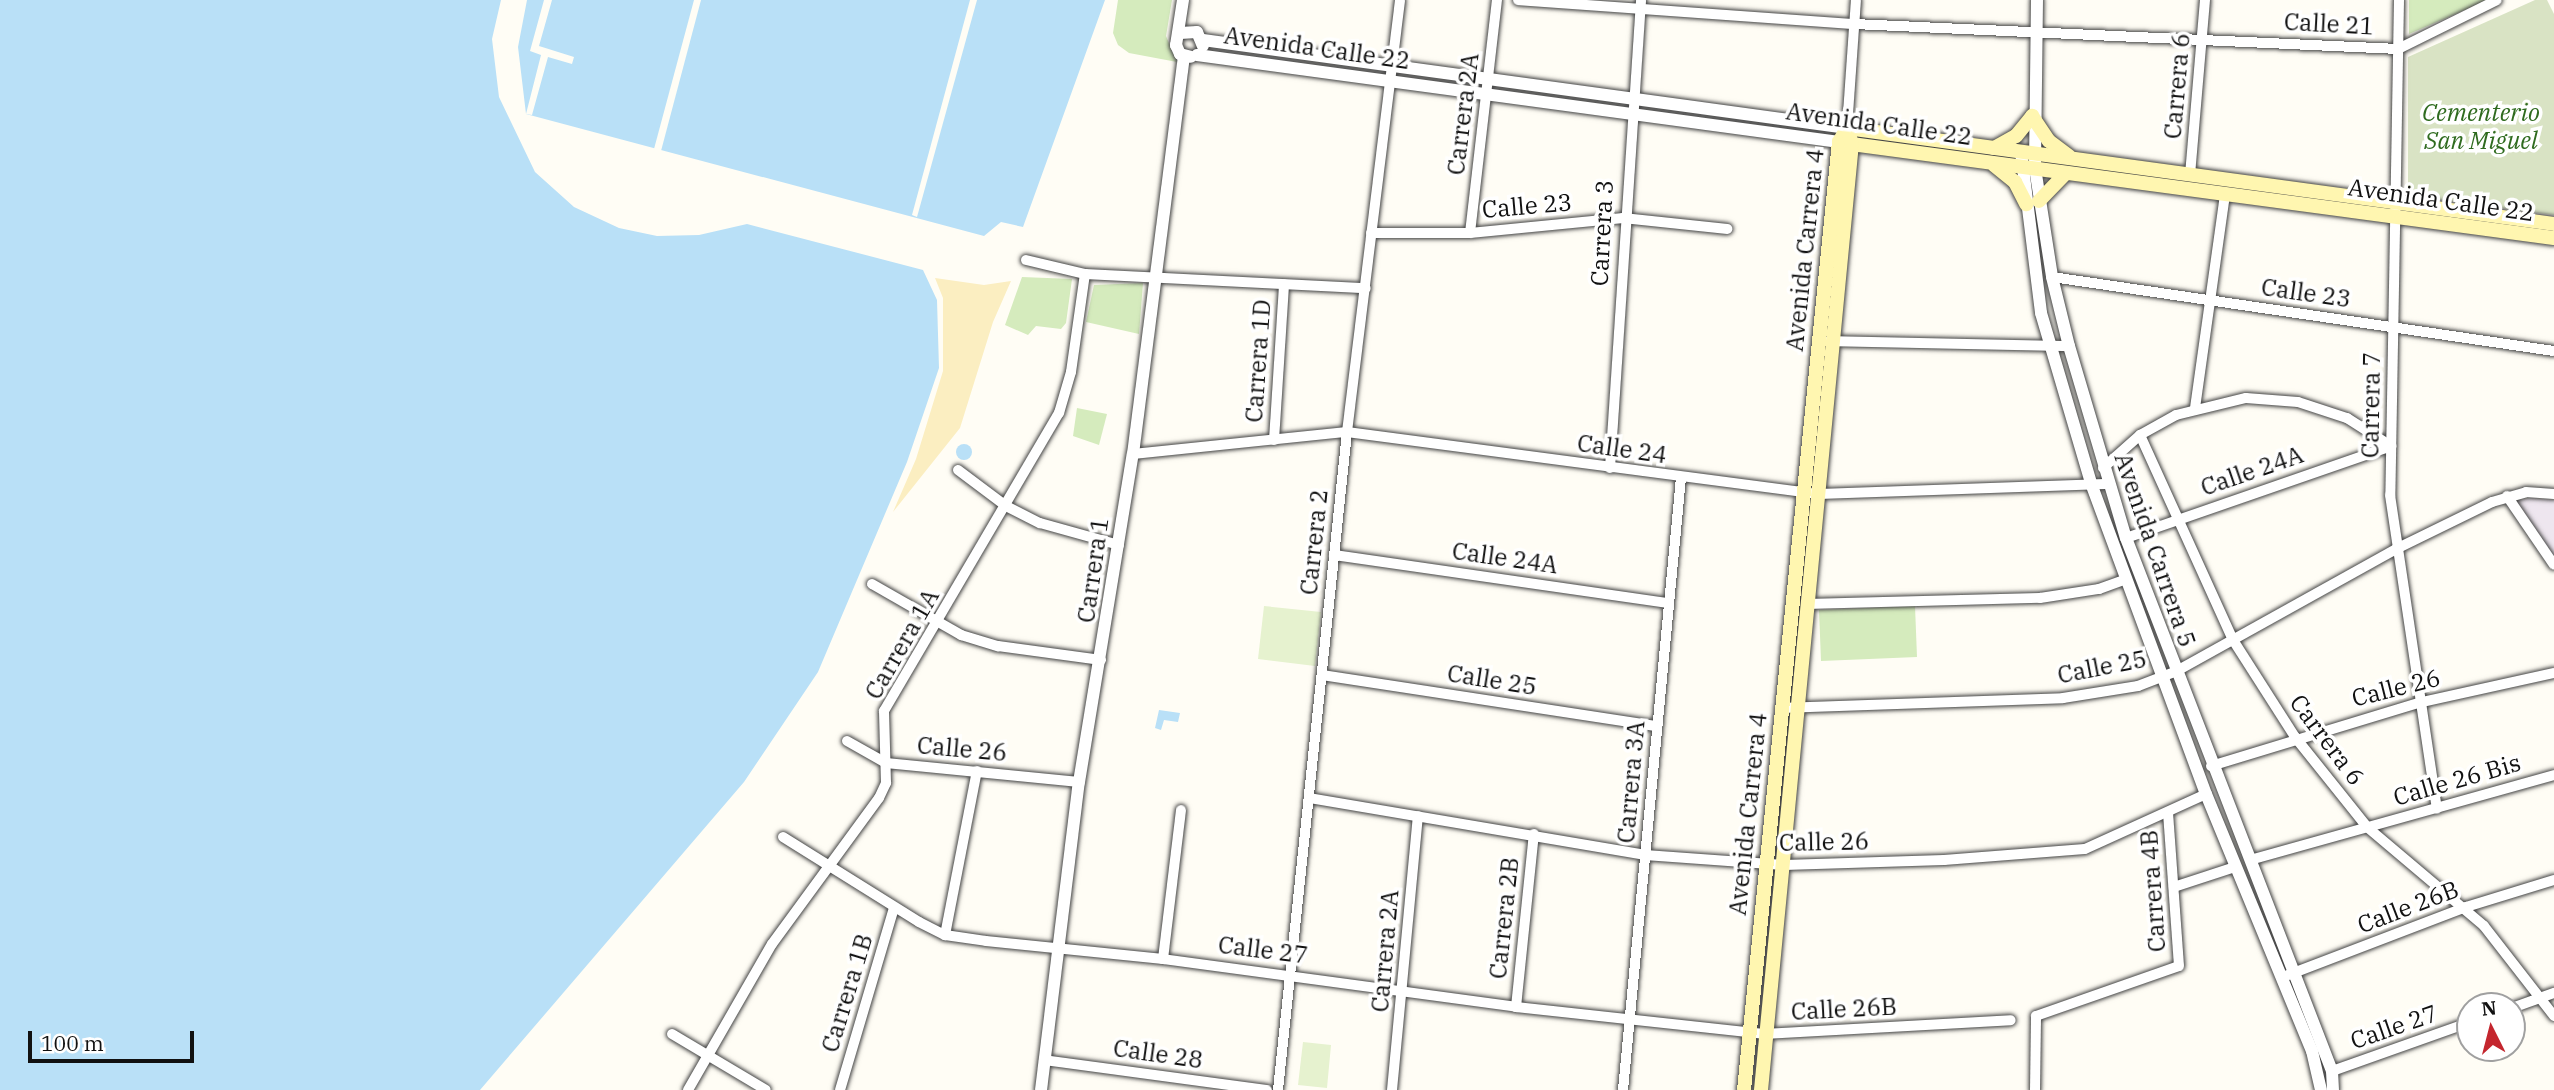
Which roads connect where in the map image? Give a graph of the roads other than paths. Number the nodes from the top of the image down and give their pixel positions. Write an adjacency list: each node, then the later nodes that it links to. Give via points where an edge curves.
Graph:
1 (1183, 0): 13 (street)
2 (1400, 0): 18 (street, Carrera 2)
3 (1497, 0): 19 (street, Carrera 2A)
4 (1518, 0): 10 (street, Calle 21)
5 (1856, 0): 11 (street)
6 (2037, 0): 12 (street, Avenida Carrera 5)
7 (2205, 0): 14 (street, Carrera 6)
8 (2399, 0): 16 (street, Carrera 7)
9 (2497, 0): 16 (street, Calle 21)
10 (1640, 3): 11 (street, Calle 21); 22 (street, Carrera 3)
11 (1854, 24): 12 (street, Calle 21); 25 (street)
12 (2036, 32): 14 (street, Calle 21); 24 (street, Avenida Carrera 5)
13 (1181, 33): 15 (street, Avenida Calle 22, via 1193,30); 17 (street, via 1176,46)
14 (2202, 38): 16 (street, Calle 21); 32 (street, Carrera 6)
15 (1203, 40): 17 (street); 18 (street, Avenida Calle 22)
16 (2398, 49): 35 (street, Carrera 7)
17 (1191, 56): 20 (street, Avenida Calle 22); 44 (street, Carrera 1)
18 (1390, 66): 19 (street, Avenida Calle 22); 20 (street, Carrera 2)
19 (1488, 79): 21 (street, Carrera 2A); 22 (street, Avenida Calle 22)
20 (1388, 81): 21 (street, Avenida Calle 22); 39 (street, Carrera 2)
21 (1487, 94): 23 (street, Avenida Calle 22); 40 (street, Carrera 2A)
22 (1631, 99): 23 (street, Carrera 3); 25 (street, Avenida Calle 22)
23 (1630, 114): 26 (street, Avenida Calle 22); 36 (street, Carrera 3)
24 (2032, 116): 27 (main road, via 2016,136); 28 (main road, via 2049,141); 29 (street, Avenida Carrera 5)
25 (1847, 128): 26 (main road, Avenida Carrera 4); 27 (main road, Avenida Calle 22)
26 (1845, 143): 30 (main road, Avenida Calle 22); 50 (main road, Avenida Carrera 4)
27 (1993, 148): 29 (main road, Avenida Calle 22)
28 (2073, 159): 29 (main road, Avenida Calle 22); 32 (main road, Avenida Calle 22)
29 (2028, 160): 30 (main road, Avenida Calle 22); 31 (main road, Avenida Calle 22); 34 (street, Avenida Carrera 5)
30 (1986, 162): 34 (main road, via 2007,173)
31 (2066, 173): 33 (main road, Avenida Calle 22); 34 (main road)
32 (2190, 175): 35 (main road, Avenida Calle 22)
33 (2225, 194): 35 (main road, Avenida Calle 22); 48 (street)
34 (2033, 202): 45 (street, Avenida Carrera 5); 51 (street, Avenida Carrera 5)
35 (2396, 210): 37 (main road, Avenida Calle 22); 41 (main road, Avenida Calle 22); 49 (street, Carrera 7)
36 (1623, 218): 38 (street, Calle 23); 40 (street, Calle 23); 60 (street, Carrera 3)
37 (2554, 224)
38 (1727, 229)
39 (1371, 233): 40 (street, Calle 23); 47 (street, Carrera 2)
40 (1470, 233)
41 (2554, 239)
42 (1026, 260): 43 (street)
43 (1085, 274): 44 (street); 69 (street, Carrera 1A, via 1067,392)
44 (1155, 277): 46 (street); 59 (street, Carrera 1)
45 (2052, 277): 48 (street, Calle 23); 52 (street, Avenida Carrera 5)
46 (1284, 284): 47 (street); 57 (street, Carrera 1D)
47 (1366, 288): 55 (street, Carrera 2)
48 (2210, 300): 49 (street, Calle 23); 54 (street)
49 (2394, 327): 53 (street, Calle 23); 58 (street, Carrera 7)
50 (1826, 341): 51 (street); 66 (main road, Avenida Carrera 4)
51 (2049, 346): 52 (street); 65 (street, Avenida Carrera 5)
52 (2068, 346): 61 (street, Avenida Carrera 5)
53 (2554, 351)
54 (2195, 408): 56 (street); 58 (street, via 2246,398 2298,401 2347,418)
55 (1347, 432): 57 (street, Calle 24); 60 (street, Calle 24); 74 (street, Carrera 2)
56 (2140, 435): 61 (street); 70 (street, Carrera 6)
57 (1274, 440): 59 (street, Calle 24)
58 (2391, 446): 70 (street, Calle 24A); 73 (street, Carrera 7)
59 (1133, 454): 72 (street, Carrera 1)
60 (1610, 468): 63 (street, Calle 24)
61 (2102, 468): 64 (street, Avenida Carrera 5)
62 (958, 470): 69 (street)
63 (1681, 478): 66 (street, Calle 24); 78 (street, Carrera 3A)
64 (2107, 484): 65 (street, Calle 24); 71 (street, Avenida Carrera 5)
65 (2092, 486): 66 (street, Calle 24); 76 (street, Avenida Carrera 5)
66 (1810, 493): 79 (main road, Avenida Carrera 4); 87 (main road, Avenida Carrera 4)
67 (2554, 494): 68 (street, Calle 25)
68 (2507, 496): 73 (street, Calle 25); 75 (street)
69 (1006, 506): 72 (street, via 1060,531); 80 (street, Carrera 1A)
70 (2177, 519): 71 (street, Calle 24A); 81 (street, Carrera 6)
71 (2126, 538): 84 (street, Avenida Carrera 5)
72 (1119, 545): 82 (street, Carrera 1)
73 (2396, 549): 81 (street, Calle 25); 86 (street, Carrera 7)
74 (1334, 555): 78 (street, Calle 24A); 85 (street, Carrera 2)
75 (2554, 565)
76 (2126, 579): 79 (street, via 2099,589 2040,598); 84 (street, Avenida Carrera 5)
77 (872, 584): 80 (street)
78 (1670, 603): 88 (street, Carrera 3A)
79 (1806, 604): 87 (main road, Avenida Carrera 4)
80 (937, 625): 82 (street, via 998,646); 91 (street, Carrera 1A, via 884,710)
81 (2233, 640): 84 (street, Calle 25); 89 (street, Carrera 6)
82 (1101, 660): 95 (street, Carrera 1)
83 (2554, 673): 86 (street, Calle 26)
84 (2169, 674): 87 (street, Calle 25, via 2111,692 2063,698); 92 (street, Avenida Carrera 5); 96 (street, Avenida Carrera 5)
85 (1322, 675): 88 (street, Calle 25); 97 (street, Carrera 2)
86 (2422, 702): 89 (street, Calle 26); 98 (street, Carrera 7)
87 (1789, 708): 108 (main road, Avenida Carrera 4); 109 (main road, Avenida Carrera 4)
88 (1657, 726): 105 (street, Carrera 3A)
89 (2295, 737): 92 (street, Calle 26); 102 (street, Carrera 6)
90 (847, 741): 91 (street, Calle 26)
91 (886, 763): 93 (street, Calle 26); 107 (street, Carrera 1A, via 879,798)
92 (2211, 766): 106 (street, Avenida Carrera 5)
93 (977, 771): 95 (street, Calle 26); 115 (street)
94 (2554, 775): 98 (street, Calle 26 Bis)
95 (1079, 782): 116 (street, Carrera 1)
96 (2206, 794): 100 (street, Calle 26); 110 (street, Avenida Carrera 5)
97 (1309, 798): 101 (street, Calle 26); 119 (street, Carrera 2)
98 (2437, 808): 102 (street, Calle 26 Bis)
99 (1181, 810): 117 (street)
100 (2168, 813): 109 (street, Calle 26, via 2085,849 1944,860); 112 (street, Carrera 4B)
101 (1418, 816): 103 (street, Calle 26); 121 (street, Carrera 2A)
102 (2367, 827): 106 (street, Calle 26 Bis); 113 (street, Carrera 6)
103 (1534, 834): 105 (street, Calle 26); 125 (street, Carrera 2B)
104 (783, 837): 107 (street, Calle 27)
105 (1645, 855): 108 (street, Calle 26); 127 (street, Carrera 3A)
106 (2250, 860): 118 (street, Avenida Carrera 5)
107 (830, 863): 114 (street, Calle 27); 132 (street, Carrera 1A, via 772,944)
108 (1766, 863): 109 (street, Calle 26); 130 (main road, Avenida Carrera 4)
109 (1784, 865): 130 (main road, Avenida Carrera 4)
110 (2235, 867): 112 (street); 120 (street, Avenida Carrera 5)
111 (2554, 880): 113 (street, Calle 26B)
112 (2174, 887): 145 (street, Carrera 4B, via 2179,966 2036,1016)
113 (2466, 907): 118 (street, Calle 26B); 123 (street, Carrera 6)
114 (894, 908): 115 (street, Calle 27); 137 (street, Carrera 1B)
115 (945, 935): 116 (street, Calle 27)
116 (1056, 947): 117 (street, Calle 27); 133 (street, Carrera 1)
117 (1163, 959): 119 (street, Calle 27)
118 (2292, 974): 120 (street, Calle 26B); 134 (street, Avenida Carrera 5)
119 (1290, 975): 121 (street, Calle 27); 140 (street, Carrera 2)
120 (2279, 979): 146 (street, Avenida Carrera 5, via 2312,1051)
121 (1403, 989): 125 (street, Calle 27); 141 (street, Carrera 2A)
122 (2554, 993): 123 (street)
123 (2543, 997): 124 (street); 126 (street, Carrera 6)
124 (2526, 1003)
125 (1516, 1007): 127 (street, Calle 27)
126 (2554, 1016)
127 (1630, 1018): 130 (street, Calle 27); 142 (street, Carrera 3A)
128 (2011, 1020): 130 (street, Calle 26B)
129 (2456, 1027): 134 (street, Calle 27)
130 (1756, 1033): 143 (main road, Avenida Carrera 4); 144 (main road, Avenida Carrera 4)
131 (672, 1034): 132 (street)
132 (708, 1056): 135 (street, Carrera 1A); 136 (street)
133 (1044, 1060): 138 (street, Carrera 1); 139 (street, Calle 28)
134 (2332, 1071): 147 (street, Avenida Carrera 5); 148 (street)
135 (688, 1090)
136 (766, 1090)
137 (841, 1090)
138 (1041, 1090)
139 (1267, 1090)
140 (1278, 1090)
141 (1392, 1090)
142 (1623, 1090)
143 (1744, 1090)
144 (1761, 1090)
145 (2035, 1090)
146 (2320, 1090)
147 (2333, 1090)
148 (2339, 1090)

